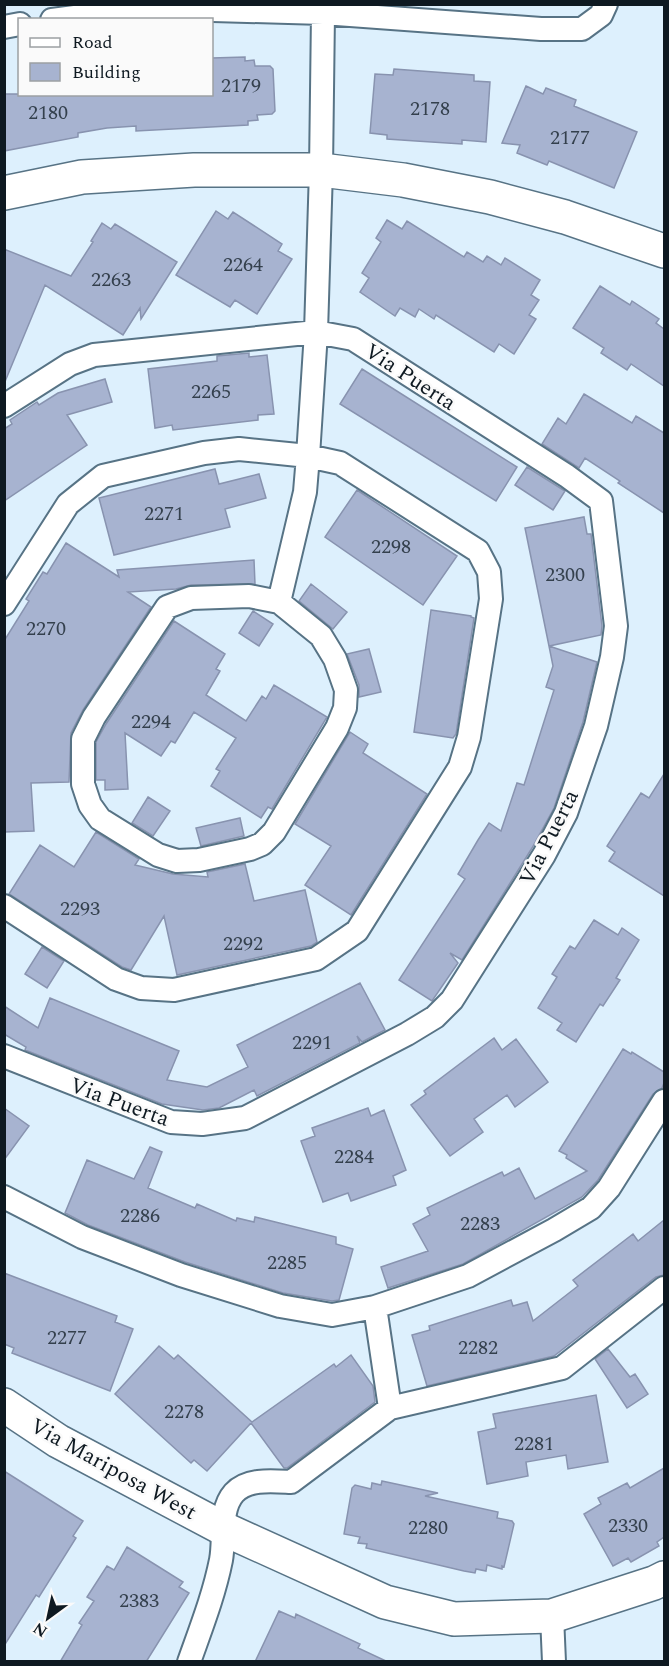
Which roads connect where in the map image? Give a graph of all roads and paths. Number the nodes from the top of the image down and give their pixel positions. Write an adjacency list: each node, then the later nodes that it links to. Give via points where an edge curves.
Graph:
1 (606, 4): 2 (street, via 601,15 582,29)
2 (323, 13): 3 (street, via 143,8); 4 (street)
3 (67, 18)
4 (321, 170): 5 (street, via 194,170 82,177); 6 (street, via 403,180 490,197 565,217); 7 (street)
5 (4, 193)
6 (664, 251)
7 (316, 332): 8 (street, Via Puerta, via 94,355 70,364); 9 (street); 13 (street, Via Puerta, via 353,339 601,501 615,626 612,657 596,726 566,813 544,855 452,1000 435,1017 245,1118 202,1124 171,1122)
8 (4, 406)
9 (308, 456): 10 (street, via 305,492); 11 (street, via 239,449 104,476 68,504); 12 (street, via 340,463 478,551 489,572 491,598 469,737 460,767 357,931 316,959 174,990 141,988 116,979)
10 (279, 602): 10 (street, via 249,596 191,598 166,607 83,739 83,784 100,819 158,855 177,861 249,849 262,844 274,832 337,728 345,708 346,690 335,658 321,636)
11 (4, 604)
12 (4, 906)
13 (4, 1056)
14 (664, 1101): 17 (street, via 609,1188 591,1208 468,1276)
15 (4, 1197): 17 (street, via 82,1237 181,1275 280,1306 332,1315)
16 (664, 1288): 19 (street, via 562,1368)
17 (375, 1307): 19 (street)
18 (4, 1405): 20 (street, Via Mariposa West, via 58,1441)
19 (390, 1408): 20 (street, Via Mariposa West, via 291,1482 249,1484 235,1492 226,1506)
20 (224, 1529): 22 (street, Via Mariposa West, via 385,1602 454,1619); 23 (street, Via Mariposa West, via 222,1559)
21 (664, 1578): 22 (street, Via Mariposa West)
22 (552, 1616): 24 (street)
23 (189, 1662)
24 (554, 1662)

